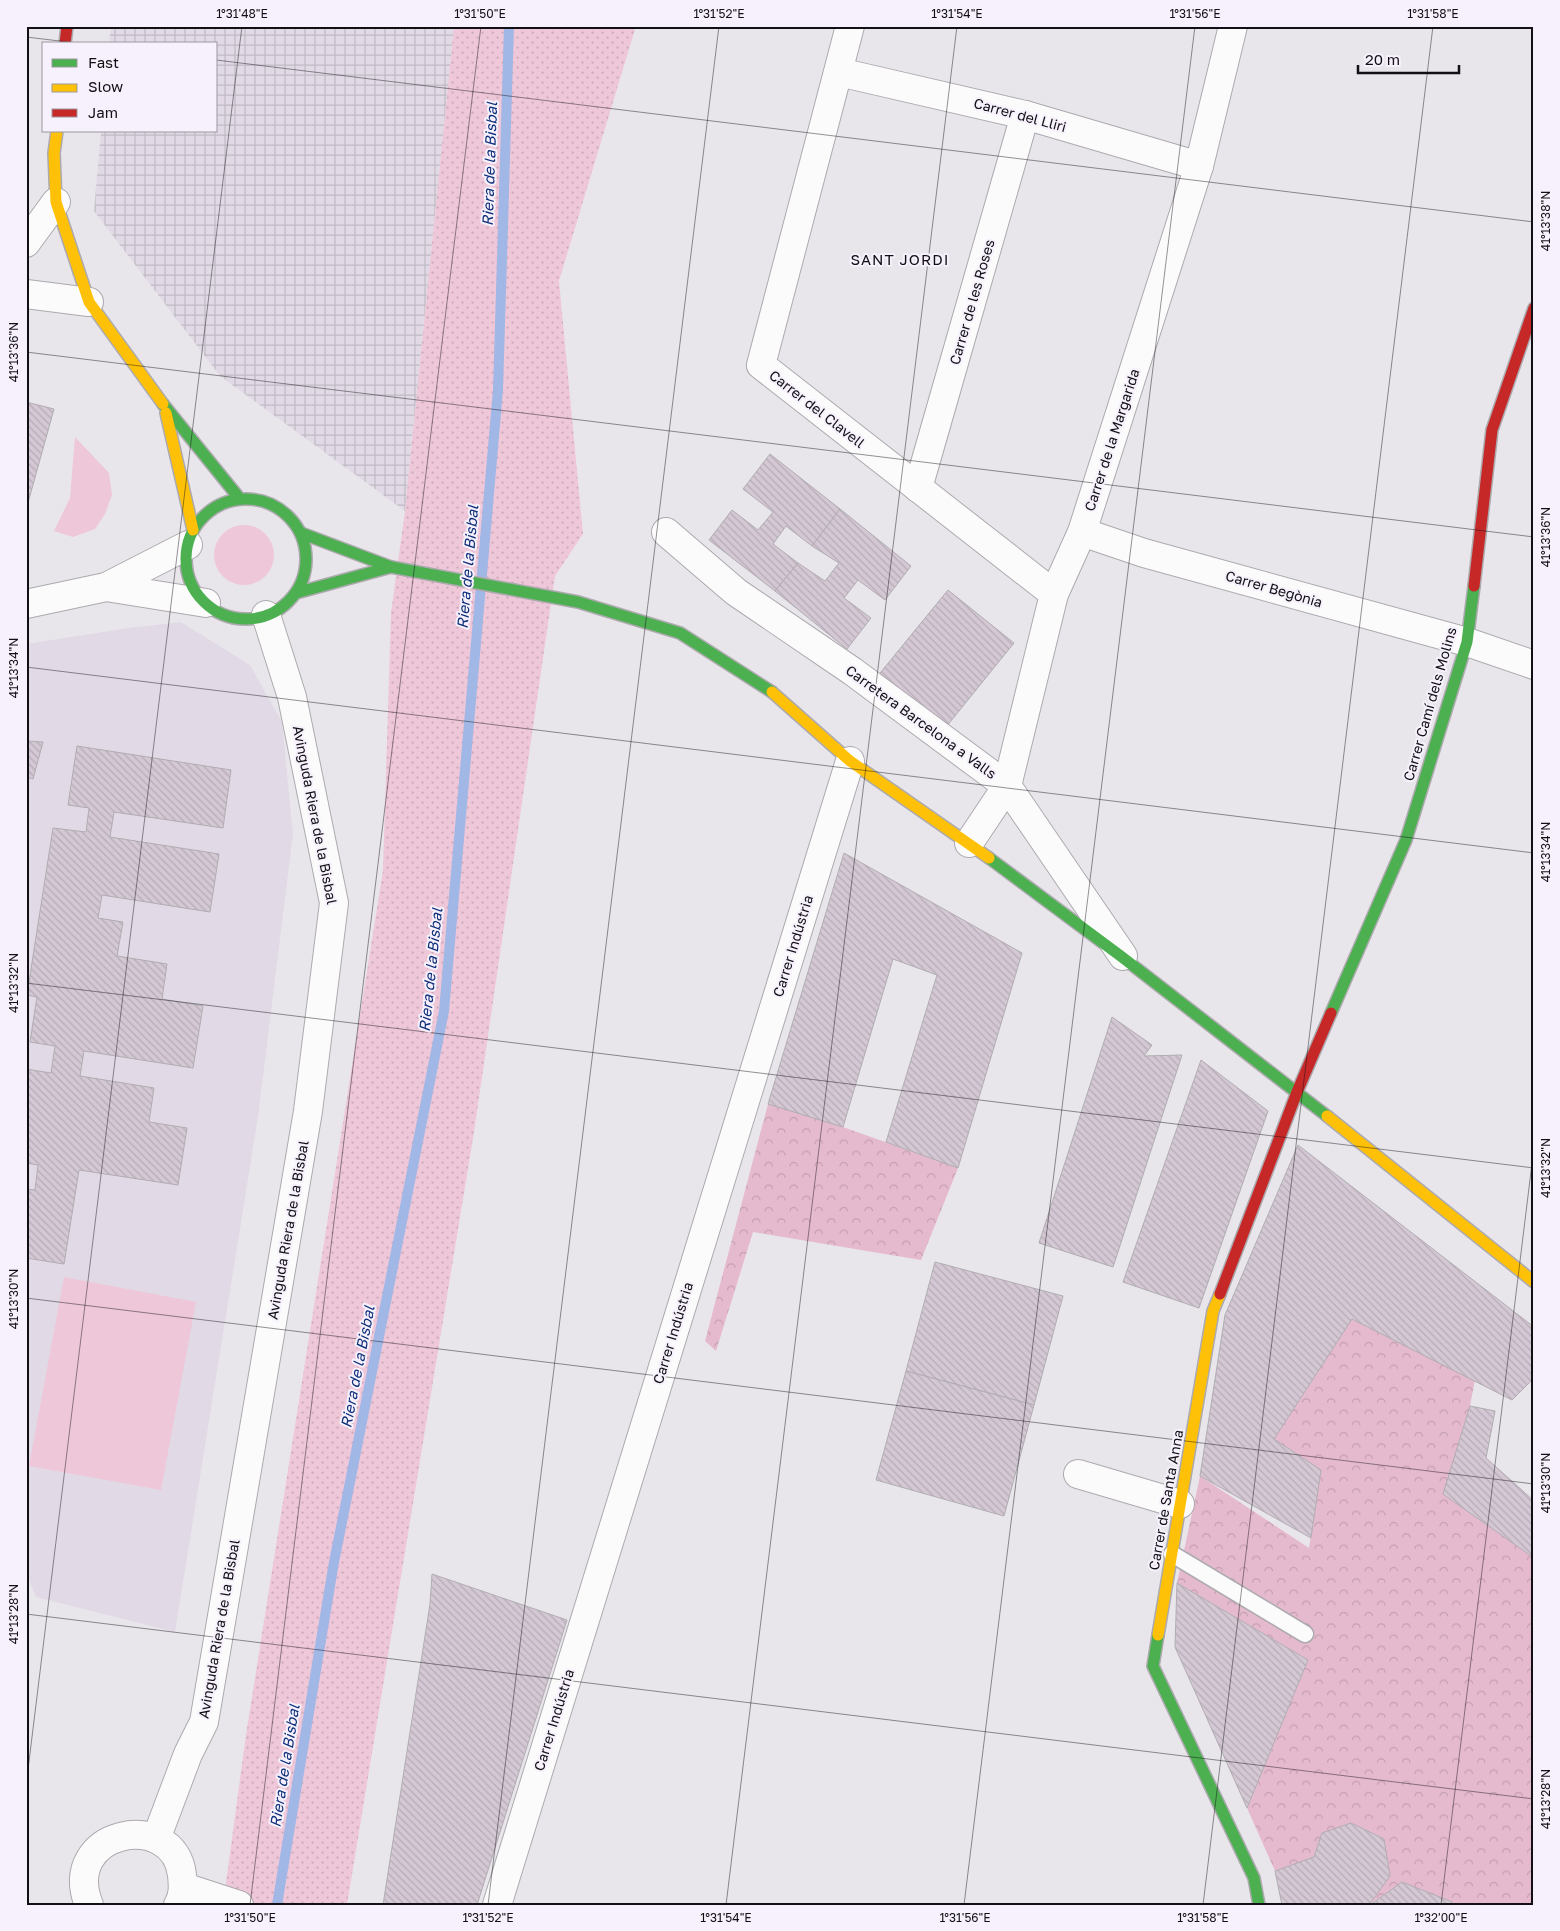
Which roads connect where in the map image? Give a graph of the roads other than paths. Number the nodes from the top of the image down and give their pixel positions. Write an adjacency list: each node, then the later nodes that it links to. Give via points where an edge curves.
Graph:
1 (66, 26): 4 (street)
2 (850, 26): 5 (street, Carrer del Clavell)
3 (1233, 26): 8 (street, Carrer de la Margarida)
4 (65, 42)
5 (839, 72): 6 (street, Carrer del Lliri); 15 (street, Carrer del Clavell, via 761,365)
6 (1025, 115): 8 (street, Carrer del Lliri); 15 (street, Carrer de les Roses)
7 (56, 132): 9 (street)
8 (1199, 166): 18 (street, Carrer de la Margarida)
9 (56, 202): 10 (street); 12 (street)
10 (26, 243)
11 (26, 294): 12 (street)
12 (89, 302): 14 (street)
13 (1534, 308): 28 (street, Carrer Camí dels Molins, via 1492,430)
14 (165, 407): 16 (street); 20 (street)
15 (918, 488): 24 (street, Carrer del Clavell)
16 (240, 499): 19 (street, via 270,503 282,510); 20 (street, via 221,504 205,515)
17 (666, 532): 31 (street, Carretera Barcelona a Valls, via 736,592 852,671)
18 (1082, 532): 24 (street, Carrer de la Margarida); 28 (street, Carrer Begònia, via 1144,553)
19 (301, 533): 21 (street); 23 (street, via 306,548 306,564)
20 (190, 538): 22 (street); 25 (street, via 186,566 193,587)
21 (391, 568): 23 (street); 30 (street, via 578,602 680,632 768,688)
22 (106, 587): 25 (street); 26 (street)
23 (296, 593): 27 (street, via 278,610)
24 (1054, 594): 31 (street, Carrer de la Margarida)
25 (206, 603): 27 (street, via 235,618)
26 (26, 604)
27 (266, 615): 40 (street, Avinguda Riera de la Bisbal, via 292,697 334,904 308,1111 204,1722 188,1754)
28 (1467, 642): 29 (street, Carrer Begònia); 34 (street, Carrer Camí dels Molins, via 1406,840)
29 (1534, 665)
30 (850, 761): 32 (street); 44 (street, Carrer Indústria)
31 (1007, 786): 32 (street, Carrer de la Margarida); 33 (street, Carretera Barcelona a Valls)
32 (969, 843): 33 (street)
33 (1126, 960): 34 (street)
34 (1297, 1092): 35 (street); 37 (street, Carrer de Santa Anna, via 1213,1311)
35 (1534, 1282)
36 (1078, 1474): 37 (street)
37 (1180, 1504): 38 (street, Carrer de Santa Anna)
38 (1172, 1554): 39 (lane); 45 (street, Carrer de Santa Anna, via 1153,1666 1254,1878)
39 (1304, 1634)
40 (156, 1839): 41 (street, via 171,1851 181,1868); 43 (street, via 140,1834 124,1835 97,1849 88,1862 84,1878)
41 (181, 1896): 42 (street)
42 (227, 1901)
43 (89, 1905)
44 (497, 1905)
45 (1259, 1905)

